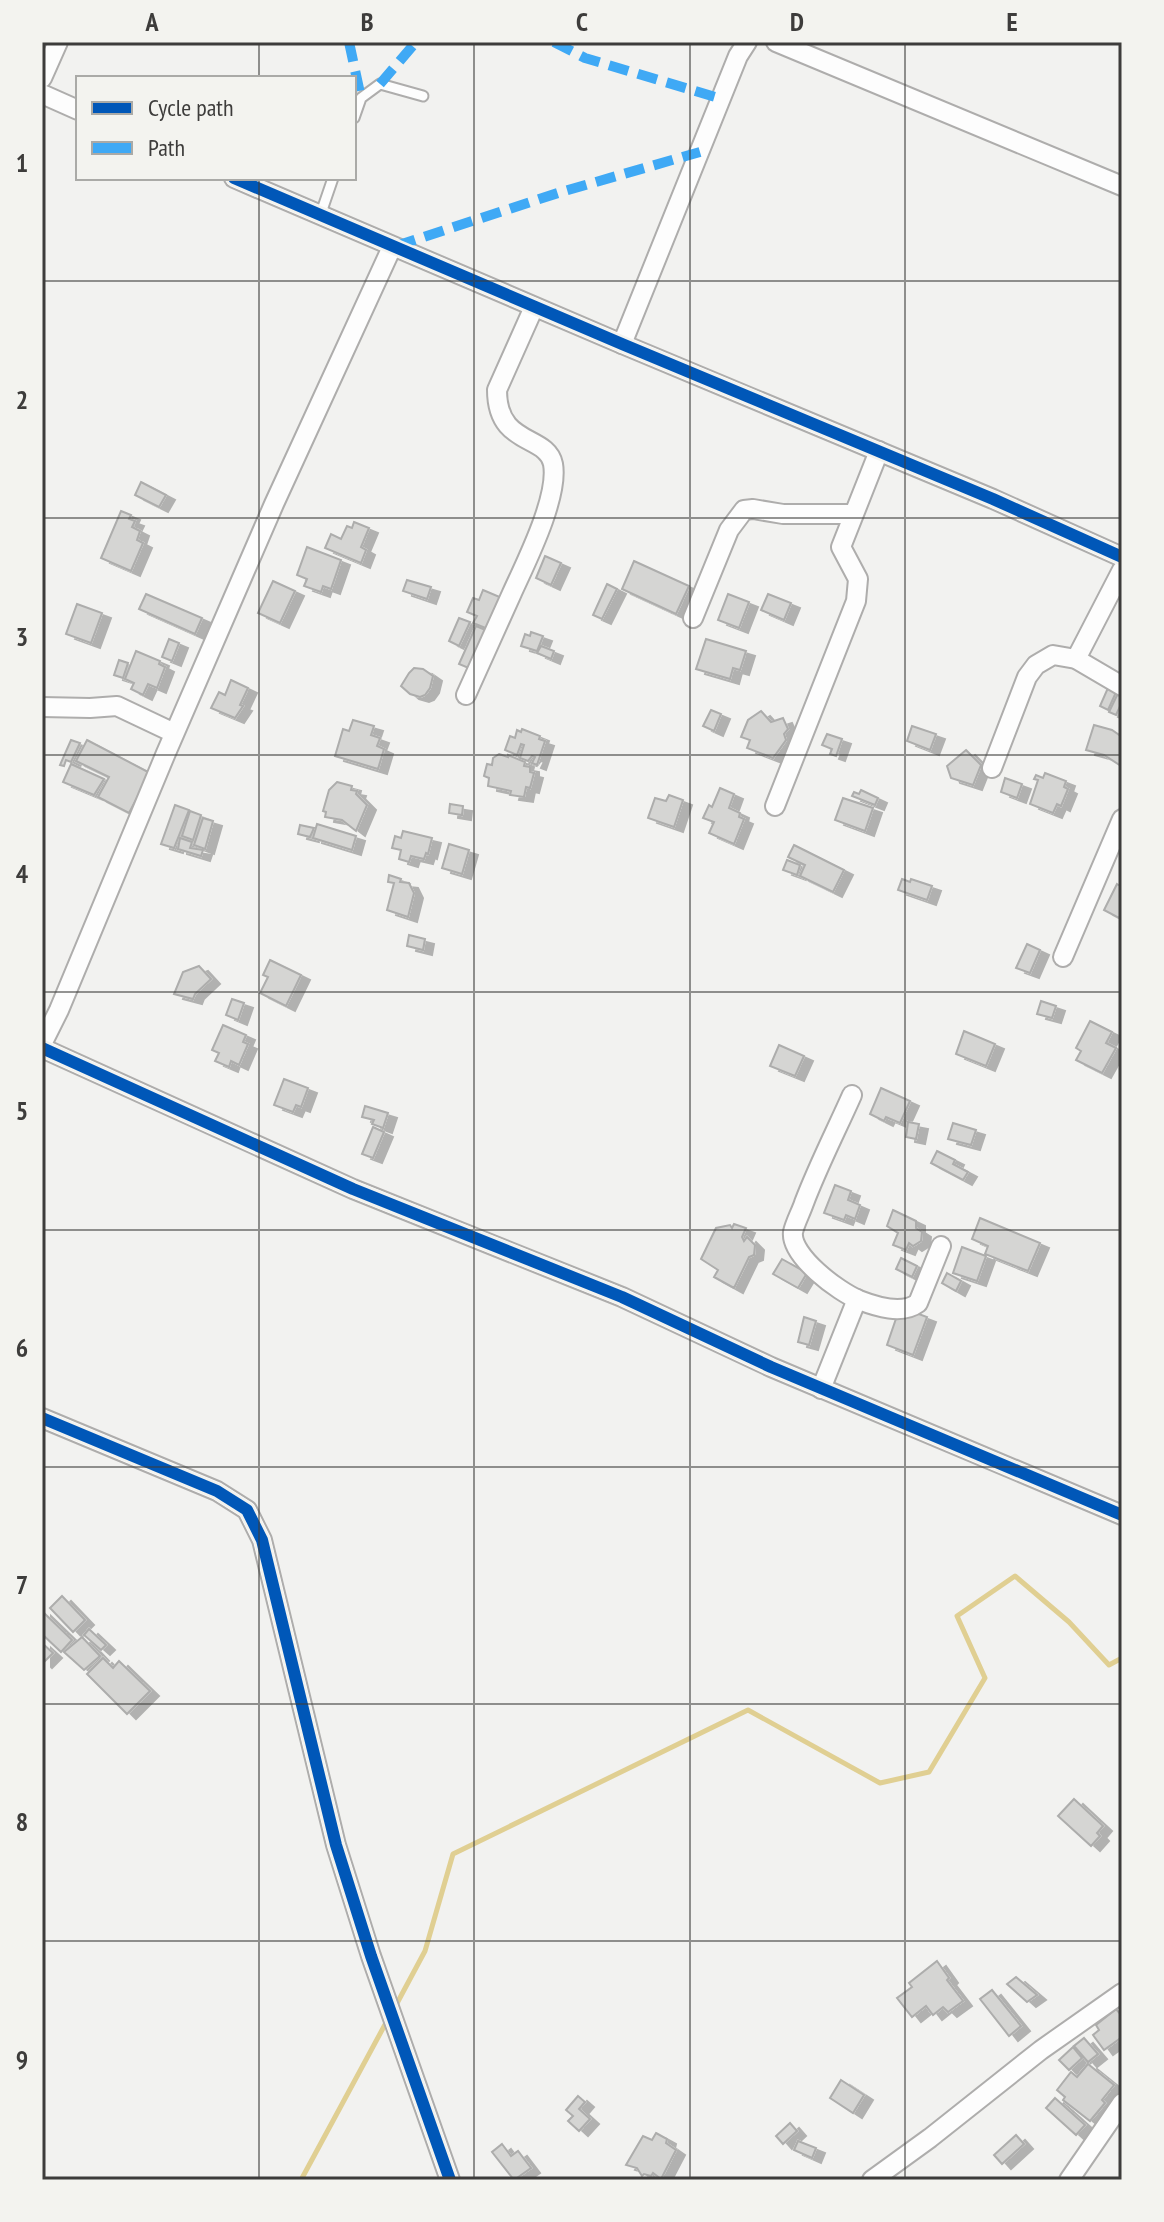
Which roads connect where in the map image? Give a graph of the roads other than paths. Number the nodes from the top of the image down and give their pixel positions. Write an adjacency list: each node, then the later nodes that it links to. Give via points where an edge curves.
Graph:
1 (58, 42): 4 (street)
2 (747, 42): 15 (street)
3 (776, 42): 11 (street)
4 (42, 78)
5 (42, 94): 7 (street)
6 (423, 96): 8 (lane, via 380,84 361,98)
7 (76, 109)
8 (356, 112)
9 (239, 180): 12 (street)
10 (332, 180): 12 (lane)
11 (1122, 186)
12 (320, 216): 13 (street)
13 (392, 247): 14 (street); 25 (street)
14 (534, 307): 15 (street); 23 (street, via 497,390 497,405 509,428 545,450 553,462 552,483 544,520)
15 (622, 344): 16 (street)
16 (879, 451): 17 (street); 18 (street)
17 (852, 514): 20 (street, via 744,510 729,530); 27 (street, via 841,547 858,579 856,601)
18 (1122, 557)
19 (1122, 570): 21 (street)
20 (693, 618)
21 (1076, 659): 22 (street); 26 (street, via 1053,655 1036,665)
22 (1122, 686)
23 (466, 695)
24 (42, 707): 25 (street, via 117,706)
25 (174, 733): 30 (street)
26 (992, 768)
27 (775, 806)
28 (1122, 819): 29 (street)
29 (1063, 957)
30 (42, 1046): 34 (street, via 353,1189 622,1297)
31 (852, 1095): 33 (street, via 793,1234 798,1252)
32 (941, 1246): 33 (street, via 912,1308 899,1310)
33 (857, 1299): 34 (street)
34 (821, 1389): 36 (street)
35 (42, 1418): 39 (street, via 217,1491 247,1510 265,1550 336,1845)
36 (1122, 1515)
37 (1122, 1993): 40 (street)
38 (1122, 2103): 41 (street)
39 (450, 2180)
40 (872, 2180)
41 (1069, 2180)

